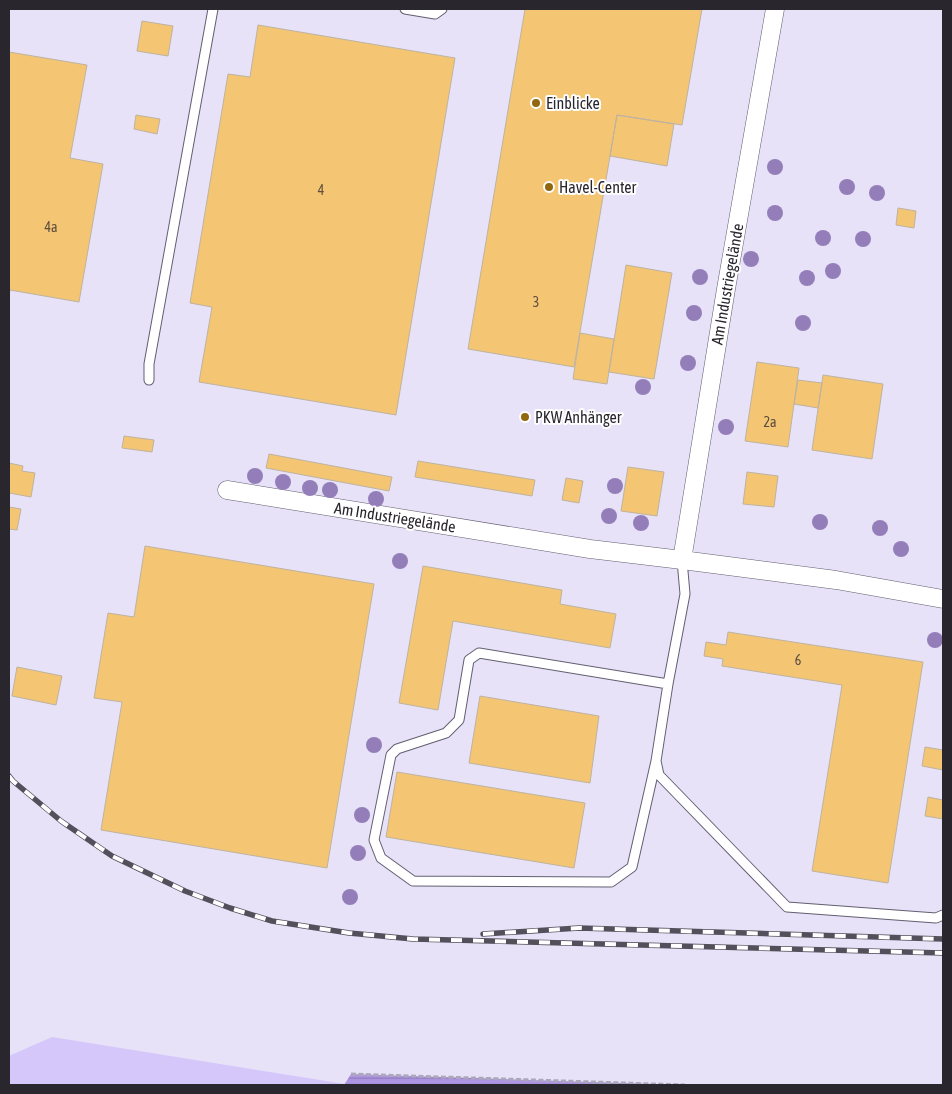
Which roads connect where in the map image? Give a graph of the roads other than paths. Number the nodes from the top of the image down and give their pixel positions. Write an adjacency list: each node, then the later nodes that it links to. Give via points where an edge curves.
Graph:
1 (213, 9): 5 (lane)
2 (405, 9): 3 (lane, via 435,14)
3 (442, 9)
4 (775, 9): 7 (street, Am Industriegelände)
5 (149, 380)
6 (227, 490): 7 (street, Am Industriegelände, via 590,550)
7 (682, 560): 8 (street, Am Industriegelände, via 836,580); 9 (lane, via 685,594)
8 (943, 599)
9 (668, 684): 10 (lane); 10 (lane, via 479,653 469,660 459,720 446,732 397,749 391,755 374,840 382,858 413,881 611,882 632,867)
10 (656, 761): 11 (lane, via 659,775 787,907 936,918)
11 (943, 915)

